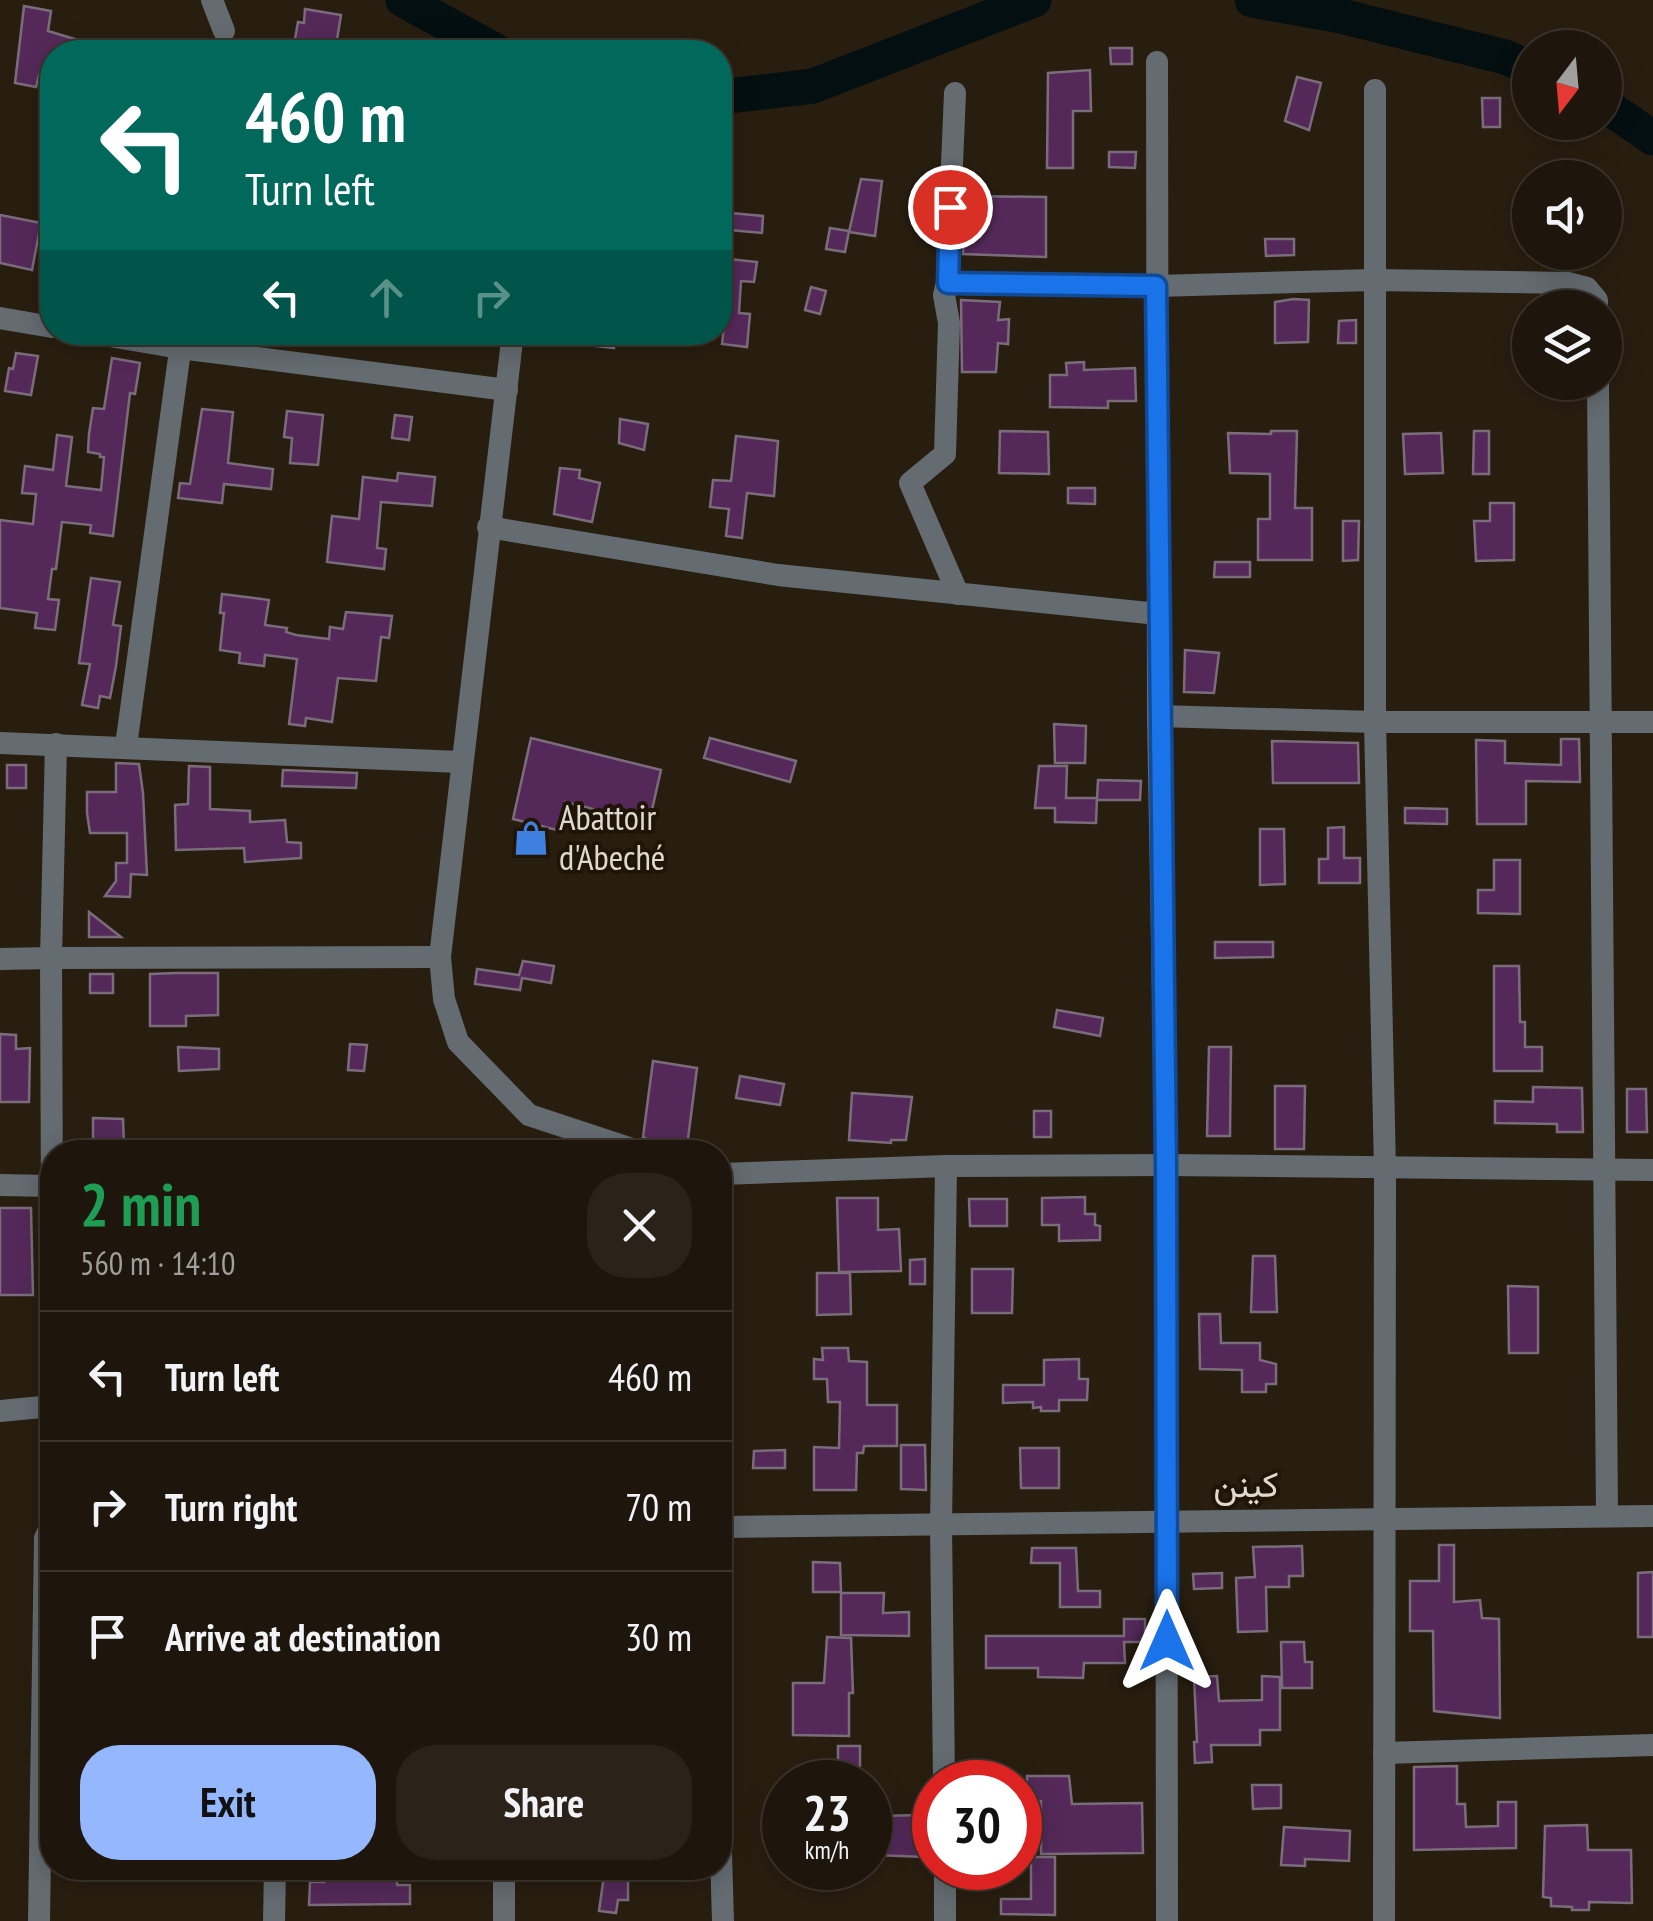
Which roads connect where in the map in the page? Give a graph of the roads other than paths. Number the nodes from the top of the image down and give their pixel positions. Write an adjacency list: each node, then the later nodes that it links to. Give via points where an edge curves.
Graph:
1 (212, 0): 2 (street)
2 (224, 32)
3 (1157, 62): 8 (street)
4 (1375, 90): 6 (street)
5 (956, 93): 7 (street)
6 (1374, 280): 8 (street); 9 (street, via 1568,284); 21 (street)
7 (948, 283): 8 (street); 18 (street, via 945,454 910,483)
8 (1156, 286): 19 (street)
9 (1589, 290)
10 (0, 318): 11 (street)
11 (40, 325)
12 (180, 345): 26 (street)
13 (214, 345): 15 (street)
14 (512, 345): 15 (street)
15 (507, 390): 17 (street)
16 (1598, 400): 22 (street)
17 (488, 528): 18 (street, via 778,574); 27 (street)
18 (958, 594): 19 (street)
19 (1158, 614): 20 (street)
20 (1158, 716): 21 (street); 33 (street)
21 (1375, 722): 22 (street); 35 (street)
22 (1599, 722): 23 (street); 36 (street)
23 (1653, 722)
24 (0, 742): 25 (street)
25 (56, 744): 26 (street); 29 (street)
26 (126, 746): 27 (street)
27 (460, 762): 28 (street)
28 (440, 956): 29 (street); 32 (street, via 458,1042 528,1116)
29 (50, 958): 30 (street); 31 (street)
30 (0, 959)
31 (52, 1140)
32 (603, 1140)
33 (1166, 1165): 34 (street); 35 (street); 46 (street)
34 (946, 1166): 38 (street); 47 (street)
35 (1385, 1169): 36 (street); 45 (street)
36 (1604, 1170): 37 (street); 43 (street)
37 (1653, 1170)
38 (732, 1174)
39 (0, 1185): 40 (street)
40 (40, 1186)
41 (40, 1407): 42 (street)
42 (0, 1411)
43 (1607, 1516): 44 (street, كينن); 45 (street, كينن)
44 (1653, 1516)
45 (1383, 1518): 46 (street, كينن); 50 (street)
46 (1167, 1522): 47 (street, كينن); 62 (street)
47 (941, 1524): 48 (street, كينن); 51 (street)
48 (732, 1527)
49 (1653, 1745): 50 (street)
50 (1384, 1753): 63 (street)
51 (944, 1760)
52 (40, 1856): 57 (street)
53 (275, 1880): 58 (street)
54 (504, 1880): 59 (street)
55 (722, 1880): 60 (street)
56 (945, 1890): 61 (street)
57 (38, 1921)
58 (274, 1921)
59 (504, 1921)
60 (723, 1921)
61 (946, 1921)
62 (1167, 1921)
63 (1384, 1921)

